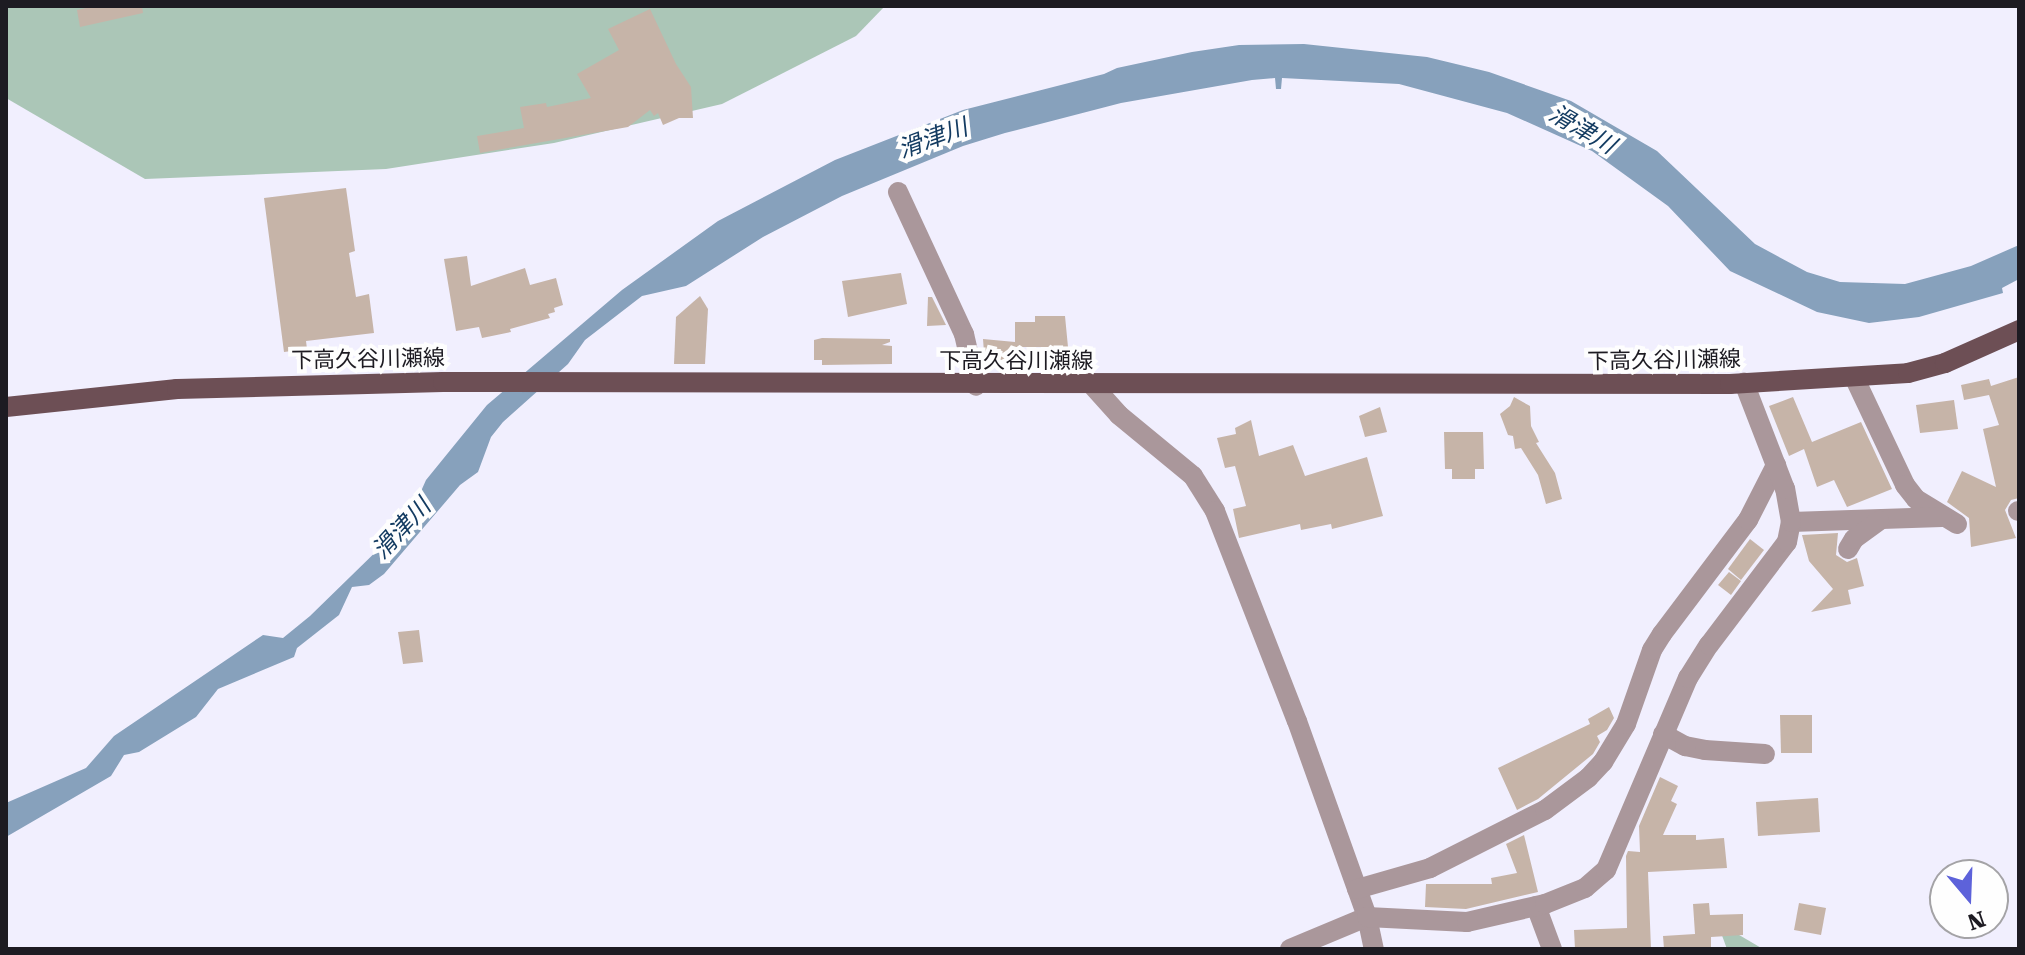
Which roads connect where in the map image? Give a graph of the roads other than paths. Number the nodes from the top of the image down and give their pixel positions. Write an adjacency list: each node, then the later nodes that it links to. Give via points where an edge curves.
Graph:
1 (898, 192): 5 (street, via 964,334)
2 (2019, 330): 3 (main road, 下高久谷川瀬線, via 1945,363)
3 (1855, 379): 4 (main road, 下高久谷川瀬線); 9 (street, via 1905,485 1916,499 1950,521)
4 (1744, 383): 6 (main road, 下高久谷川瀬線); 8 (street)
5 (976, 386): 6 (main road, 下高久谷川瀬線); 7 (main road, 下高久谷川瀬線, via 443,382 177,389)
6 (1093, 386): 14 (street, via 1119,415 1193,476 1215,511)
7 (6, 407)
8 (1776, 465): 10 (street); 14 (street, via 1748,520 1652,650 1626,724 1588,778 1545,810 1430,868)
9 (1882, 518): 10 (street); 11 (street)
10 (1791, 522): 12 (street, via 1779,556 1688,678)
11 (1848, 549)
12 (1663, 734): 13 (street, via 1705,750); 15 (street, via 1606,870 1585,888)
13 (1765, 754)
14 (1357, 889): 16 (street)
15 (1536, 906): 16 (street, via 1467,922); 19 (street)
16 (1367, 917): 17 (street); 18 (street)
17 (1290, 949)
18 (1374, 949)
19 (1552, 949)

